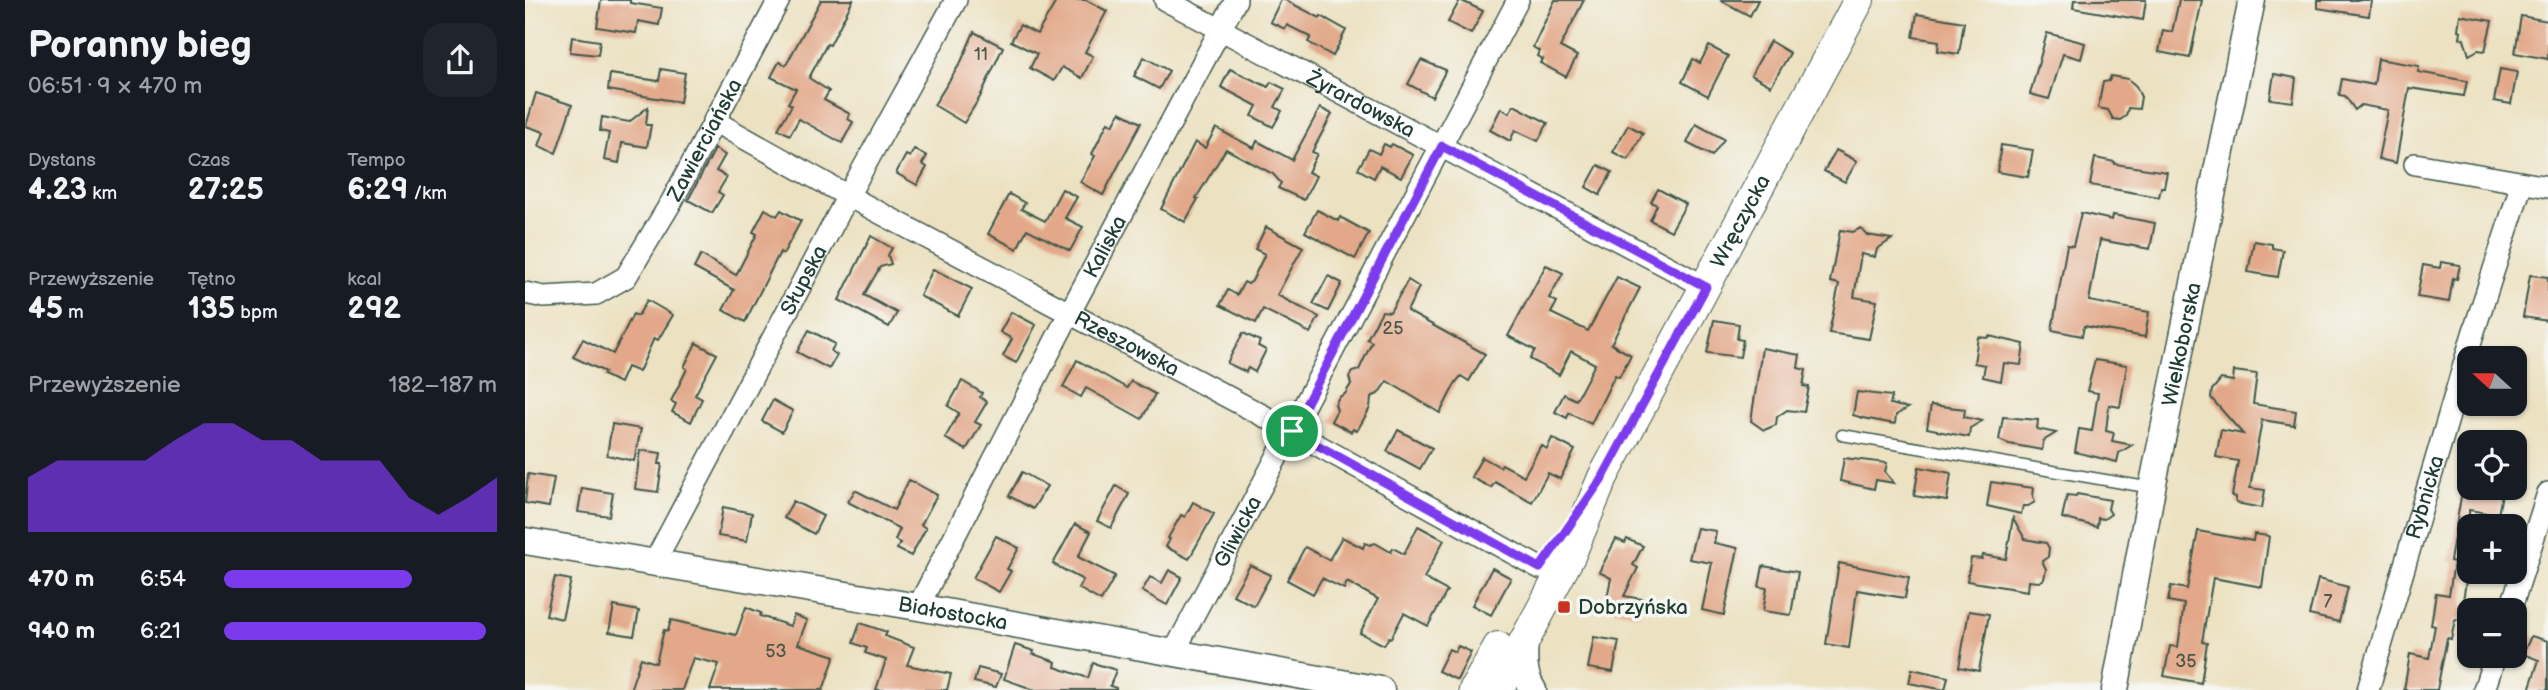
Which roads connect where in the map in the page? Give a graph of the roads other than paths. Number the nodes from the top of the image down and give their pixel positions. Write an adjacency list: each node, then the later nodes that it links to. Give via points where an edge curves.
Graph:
1 (779, 0): 9 (street, Zawierciańska)
2 (956, 0): 14 (street, Słupska)
3 (1165, 0): 8 (street, Żyrardowska)
4 (1236, 0): 8 (street, Kaliska)
5 (1518, 0): 10 (street, Gliwicka)
6 (2252, 0): 21 (street, Wielkoborska)
7 (1855, 1): 15 (main road, Wręczycka)
8 (1220, 29): 10 (street, Żyrardowska); 17 (street, Kaliska)
9 (714, 121): 14 (street, Rzeszowska); 16 (street, Zawierciańska, via 626,277 596,294 544,297)
10 (1442, 146): 15 (street, Żyrardowska); 18 (street, Gliwicka)
11 (2415, 164): 12 (street)
12 (2522, 183): 13 (street); 35 (street, Rybnicka)
13 (2548, 187)
14 (848, 196): 17 (street, Rzeszowska); 24 (street, Słupska)
15 (1706, 287): 20 (main road, Wręczycka)
16 (525, 293)
17 (1069, 314): 18 (street, Rzeszowska); 27 (street, Kaliska)
18 (1292, 431): 25 (street, Rzeszowska); 29 (street, Gliwicka)
19 (1843, 435): 21 (lane)
20 (1603, 477): 25 (main road, Wręczycka); 28 (main road, Wręczycka, via 1570,556)
21 (2152, 488): 34 (street, Wielkoborska)
22 (2548, 493): 26 (street)
23 (525, 541): 24 (street, Białostocka)
24 (655, 564): 27 (street, Białostocka)
25 (1540, 568): 31 (main road, Wręczycka)
26 (2514, 598)
27 (918, 607): 29 (street, Białostocka)
28 (1525, 639): 31 (main road, Wręczycka); 33 (street, via 1524,667)
29 (1174, 652): 32 (street, Białostocka)
30 (2491, 668): 36 (street)
31 (1485, 686)
32 (1381, 690)
33 (1533, 690)
34 (2115, 690)
35 (2368, 690)
36 (2484, 690)

